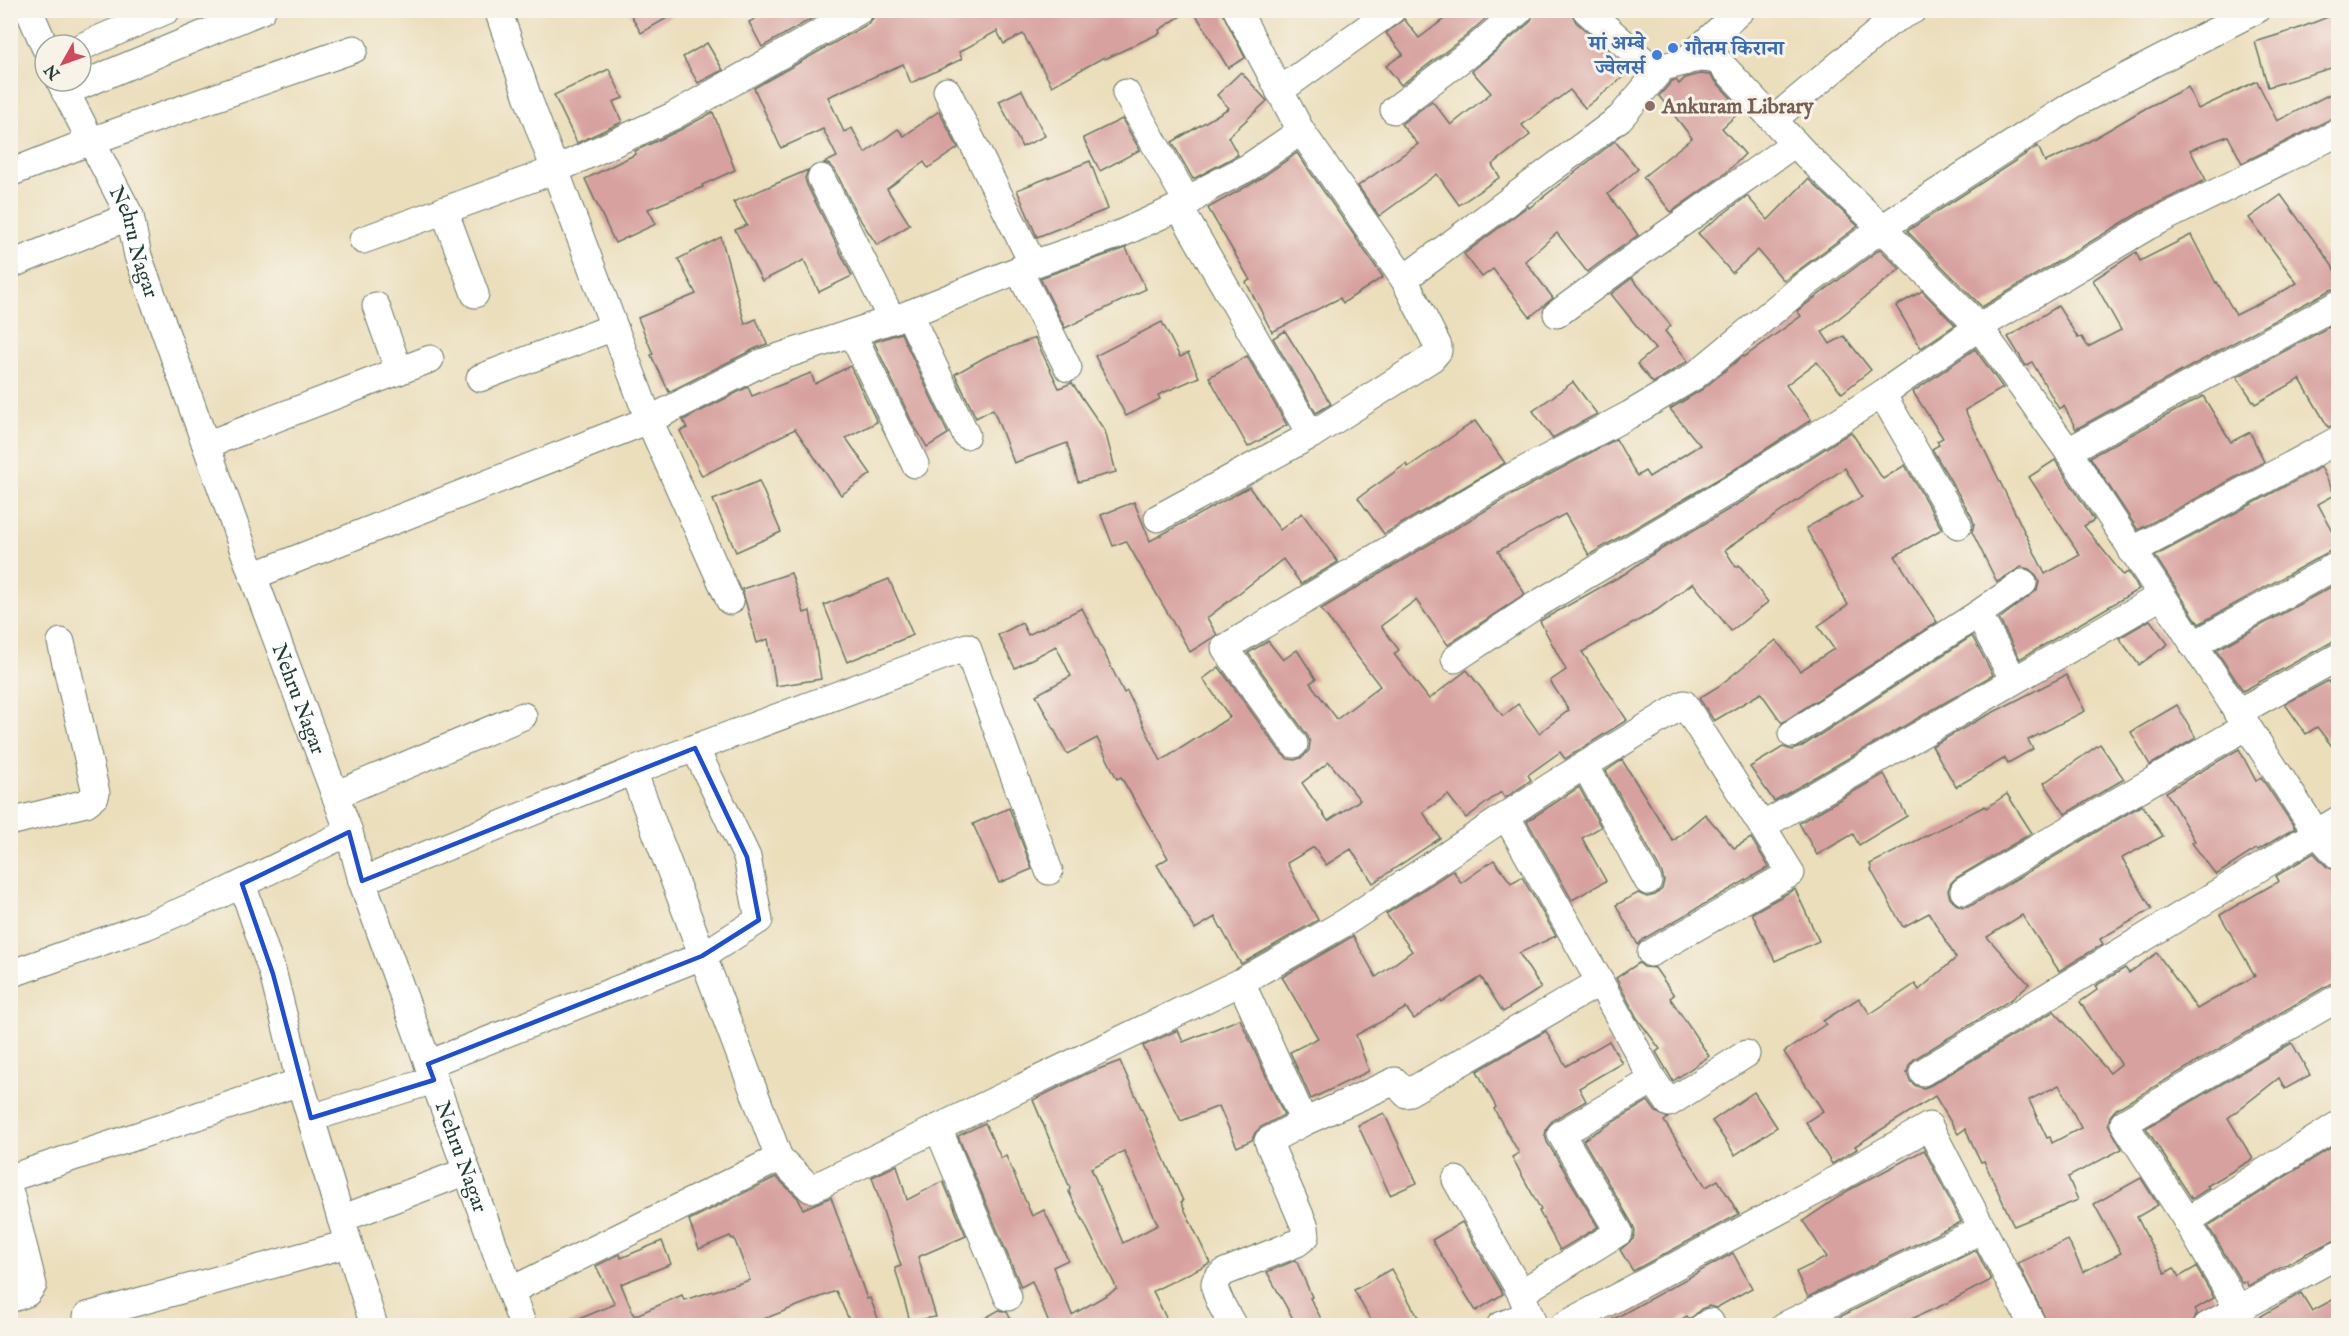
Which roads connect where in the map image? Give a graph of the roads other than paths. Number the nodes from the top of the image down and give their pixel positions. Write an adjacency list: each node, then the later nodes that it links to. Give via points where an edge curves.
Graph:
1 (167, 10): 14 (street)
2 (262, 10): 17 (street)
3 (498, 10): 28 (street)
4 (860, 10): 28 (street, via 673,116)
5 (1238, 10): 19 (street)
6 (1392, 10): 19 (street)
7 (1520, 10): 22 (street)
8 (1741, 10): 16 (street)
9 (1913, 10): 23 (street, via 1890,22)
10 (2256, 10): 34 (street, via 2074,104)
11 (38, 13): 13 (street)
12 (1593, 13): 16 (street, via 1645,62)
13 (42, 33)
14 (93, 42)
15 (354, 49): 26 (street)
16 (1673, 65): 23 (street, via 1708,57 1718,61); 38 (street, via 1620,118)
17 (93, 75)
18 (947, 91): 37 (street)
19 (1280, 91): 24 (street)
20 (66, 93): 26 (street, Nehru Nagar)
21 (1126, 93): 31 (street)
22 (1394, 110)
23 (1773, 120): 27 (street)
24 (1301, 131): 31 (street); 38 (street)
25 (2338, 133): 45 (street, via 2148,226)
26 (91, 141): 29 (street); 33 (street, Nehru Nagar)
27 (1795, 143): 34 (street); 42 (street)
28 (555, 170): 32 (street); 44 (street)
29 (10, 173)
30 (821, 178): 43 (street)
31 (1184, 205): 37 (street, via 1120,234); 54 (street)
32 (444, 210): 35 (street); 39 (street)
33 (130, 216): 36 (street); 56 (street, Nehru Nagar, via 138,256)
34 (1882, 228): 45 (street); 76 (street, via 1807,283 1693,377 1629,416 1500,483 1225,648)
35 (363, 240)
36 (10, 265)
37 (1026, 268): 43 (street); 48 (street)
38 (1404, 279): 54 (street, via 1436,340 1436,355)
39 (476, 294)
40 (2338, 304): 57 (street)
41 (376, 306): 49 (street)
42 (1557, 314)
43 (901, 317): 46 (street); 53 (street)
44 (614, 327): 50 (street); 52 (street)
45 (1979, 327): 51 (street); 57 (street)
46 (852, 333): 52 (street, via 761,363); 58 (street)
47 (430, 359): 49 (street)
48 (1068, 368)
49 (399, 371): 56 (street)
50 (480, 378)
51 (1882, 394): 60 (street); 71 (street, via 1536,605)
52 (649, 420): 63 (street); 66 (street)
53 (966, 435)
54 (1311, 435): 59 (street)
55 (2338, 440): 61 (street)
56 (206, 445): 63 (street, Nehru Nagar)
57 (2068, 451): 61 (street)
58 (915, 464)
59 (1158, 518)
60 (1958, 525)
61 (2132, 551): 65 (street)
62 (2338, 565): 69 (street)
63 (253, 576): 80 (street, Nehru Nagar)
64 (2023, 583): 67 (street)
65 (2162, 596): 69 (street); 72 (street)
66 (730, 602)
67 (1978, 614): 72 (street); 75 (street)
68 (61, 642): 82 (street, via 95,796 86,802)
69 (2193, 645): 74 (street)
70 (2338, 657): 74 (street)
71 (1455, 659)
72 (2014, 680): 83 (street)
73 (523, 716): 80 (street)
74 (2242, 719): 84 (street); 91 (street)
75 (1792, 734)
76 (1294, 744)
77 (695, 748): 79 (street); 87 (street, via 967,646); 93 (street, via 747,857 759,920)
78 (1585, 765): 81 (street); 83 (street, via 1684,704); 89 (street)
79 (633, 771): 88 (street); 93 (street)
80 (335, 795): 85 (street, Nehru Nagar)
81 (1506, 816): 95 (street, via 1346,922); 96 (street)
82 (10, 822)
83 (1762, 826): 92 (street, via 1791,873)
84 (2327, 826): 86 (street); 100 (street)
85 (349, 832): 88 (street, Nehru Nagar); 90 (street)
86 (2338, 856)
87 (1049, 871)
88 (362, 881): 99 (street, Nehru Nagar)
89 (1648, 881)
90 (242, 884): 94 (street, via 146,926); 102 (street, via 273,974)
91 (1964, 891)
92 (1651, 953)
93 (702, 956): 99 (street); 107 (street)
94 (10, 974)
95 (1241, 982): 104 (street); 106 (street)
96 (1600, 982): 101 (street); 104 (street, via 1406,1094 1395,1081)
97 (2338, 998): 112 (street, via 2124,1123)
98 (1746, 1054): 101 (street, via 1669,1103)
99 (431, 1072): 103 (street); 108 (street, Nehru Nagar)
100 (1923, 1072)
101 (1653, 1080): 120 (street, via 1561,1134 1619,1232)
102 (300, 1082): 103 (street); 109 (street)
103 (311, 1118): 114 (street)
104 (1304, 1122): 125 (street, via 1268,1141 1306,1236 1217,1279 1216,1290)
105 (2338, 1125): 112 (street)
106 (938, 1128): 107 (street, via 811,1189); 117 (street)
107 (779, 1158): 116 (street)
108 (467, 1171): 114 (street); 116 (street, Nehru Nagar)
109 (10, 1178)
110 (1456, 1180): 120 (street)
111 (10, 1193): 118 (street, via 33,1285 27,1293)
112 (2187, 1221): 119 (street)
113 (1983, 1229): 122 (street); 127 (street, via 1929,1126); 130 (street)
114 (344, 1231): 121 (street); 123 (street)
115 (2338, 1255): 119 (street)
116 (510, 1292): 124 (street, Nehru Nagar)
117 (1008, 1297)
118 (10, 1299)
119 (2238, 1308): 131 (street)
120 (1528, 1311): 126 (street)
121 (87, 1316)
122 (2033, 1325)
123 (374, 1326)
124 (523, 1326)
125 (1233, 1326)
126 (1500, 1326)
127 (1563, 1326)
128 (1704, 1326): 129 (street, via 1710,1322)
129 (1712, 1326)
130 (1784, 1326)
131 (2207, 1326)

